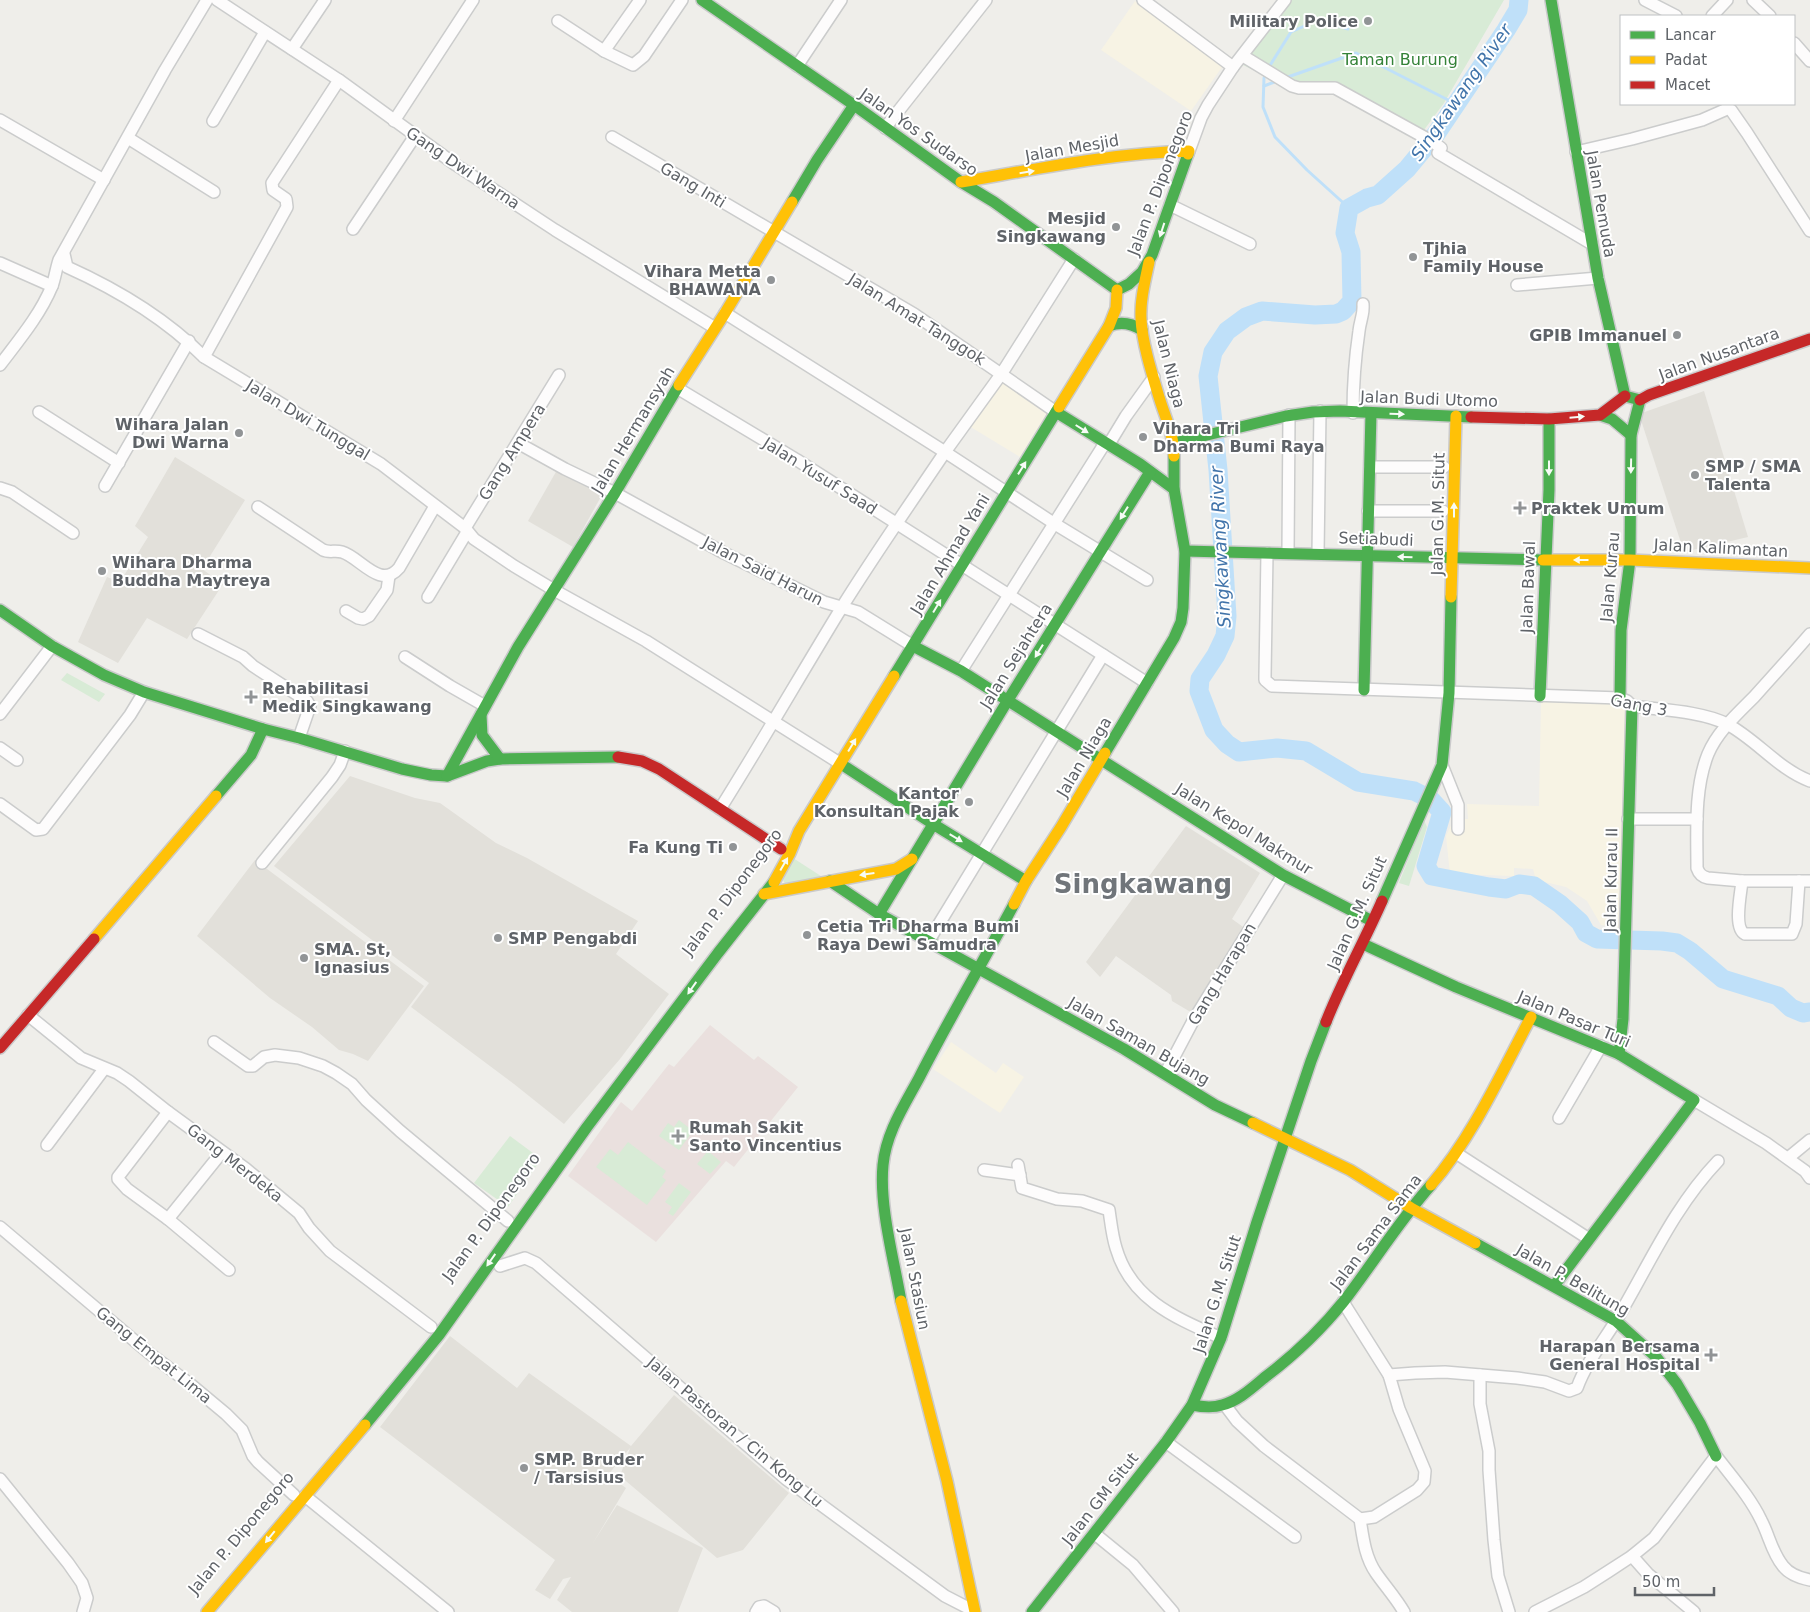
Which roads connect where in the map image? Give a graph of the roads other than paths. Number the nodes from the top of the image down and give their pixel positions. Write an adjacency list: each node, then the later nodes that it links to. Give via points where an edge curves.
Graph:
1 (207, 0): 36 (street)
2 (217, 0): 20 (street, Gang Dwi Warna)
3 (474, 0): 32 (street)
4 (640, 0): 23 (street)
5 (682, 0): 23 (street, via 644,56 633,65)
6 (702, 0): 26 (street, Jalan Yos Sudarso)
7 (841, 0): 26 (street)
8 (986, 0): 33 (street)
9 (1143, 0): 27 (street)
10 (1285, 0): 24 (street)
11 (1645, 0): 16 (street)
12 (1727, 0): 17 (street)
13 (1753, 0): 18 (street)
14 (321, 2): 22 (street)
15 (1553, 3): 38 (street, Jalan Pemuda)
16 (1674, 15)
17 (1713, 15)
18 (1769, 15)
19 (558, 21): 23 (street)
20 (265, 32): 22 (street, Gang Dwi Warna); 31 (street)
21 (1795, 43): 25 (street)
22 (292, 49): 28 (street, Gang Dwi Warna)
23 (604, 51)
24 (1243, 56): 27 (street, Jalan P. Diponegoro); 49 (street, via 1299,88 1335,88 1426,138 1441,148 1438,154)
25 (1810, 61)
26 (796, 66): 29 (street, Jalan Yos Sudarso)
27 (1234, 67): 37 (street, Jalan P. Diponegoro, via 1201,118)
28 (338, 80): 32 (street, Gang Dwi Warna); 66 (street, via 272,183 273,190 286,199 287,207)
29 (854, 105): 33 (street, Jalan Yos Sudarso); 47 (street, Jalan Hermansyah)
30 (0, 120): 39 (street)
31 (213, 121)
32 (394, 121): 34 (street, Gang Dwi Warna)
33 (885, 128): 40 (street, Jalan Yos Sudarso)
34 (416, 136): 45 (street); 62 (street, Gang Dwi Warna, via 554,230)
35 (612, 137): 47 (street, Gang Inti)
36 (128, 138): 39 (street); 42 (street)
37 (1189, 151): 41 (street, Jalan Mesjid, one-way to 37, via 1108,157); 44 (street, Jalan P. Diponegoro)
38 (1576, 152): 46 (street, via 1668,130 1730,110); 49 (street, Jalan Pemuda)
39 (104, 180): 50 (street)
40 (961, 182): 41 (street, Jalan Mesjid); 43 (street, Jalan Yos Sudarso)
41 (1001, 184): 43 (street)
42 (214, 192)
43 (994, 202): 51 (street, Jalan Yos Sudarso)
44 (1170, 205): 48 (street); 52 (street, Jalan P. Diponegoro, one-way to 52)
45 (353, 229)
46 (1810, 231)
47 (774, 233): 60 (street, Jalan Hermansyah); 68 (street, Jalan Amat Tanggok, via 914,314)
48 (1250, 244)
49 (1592, 244): 55 (street, Jalan Pemuda)
50 (64, 254): 54 (street); 56 (street)
51 (1074, 258): 58 (street, Jalan Yos Sudarso); 68 (street)
52 (1149, 262): 58 (street, Jalan P. Diponegoro, via 1129,284); 63 (street, Jalan Niaga, via 1143,293)
53 (0, 263): 56 (street)
54 (66, 267): 56 (street); 65 (street, Jalan Dwi Tunggal, via 100,282)
55 (1598, 278): 57 (street); 72 (street, Jalan Pemuda)
56 (52, 284): 67 (street, via 37,313)
57 (1517, 286)
58 (1117, 290): 61 (street, Jalan Ahmad Yani, via 1116,308)
59 (1363, 304): 77 (street, via 1353,383)
60 (725, 313): 62 (street, Jalan Hermansyah); 87 (street)
61 (1109, 326): 63 (street, via 1124,323); 76 (street, Jalan Ahmad Yani)
62 (714, 328): 71 (street, Jalan Hermansyah)
63 (1142, 330): 70 (street, Jalan Niaga)
64 (1810, 339): 73 (street, Jalan Nusantara)
65 (188, 342): 66 (street, Jalan Dwi Tunggal); 88 (street)
66 (204, 357): 98 (street, Jalan Dwi Tunggal, via 381,464)
67 (0, 365)
68 (1002, 373): 76 (street, Jalan Amat Tanggok); 87 (street)
69 (559, 375): 84 (street, Gang Ampera)
70 (1154, 378): 85 (street, Jalan Niaga); 86 (street)
71 (677, 388): 96 (street, Jalan Hermansyah); 101 (street, Jalan Yusuf Saad)
72 (1625, 396): 73 (street); 80 (street)
73 (1640, 400): 83 (street, Jalan Kurau)
74 (1320, 411): 77 (street, Jalan Budi Utomo); 79 (street, Jalan Budi Utomo); 109 (street)
75 (39, 412): 88 (street)
76 (1056, 412): 86 (street, one-way to 86); 95 (street, Jalan Ahmad Yani, one-way to 76)
77 (1353, 413): 78 (street, Jalan Budi Utomo)
78 (1371, 413): 81 (street, Jalan Budi Utomo, one-way to 81); 89 (street)
79 (1289, 415): 85 (street, Jalan Budi Utomo); 108 (street)
80 (1600, 415): 82 (street, Jalan Budi Utomo, one-way to 80); 83 (street, via 1612,419)
81 (1456, 416): 82 (street, Jalan Budi Utomo); 111 (street, Jalan G.M. Situt, one-way to 81)
82 (1548, 419): 112 (street, Jalan Bawal, one-way to 112)
83 (1632, 435): 113 (street, Jalan Kurau, one-way to 113)
84 (518, 442): 96 (street, Jalan Said Harun); 103 (street, Gang Ampera)
85 (1174, 443): 94 (street)
86 (1107, 444): 91 (street); 102 (street)
87 (946, 452): 95 (street); 101 (street)
88 (119, 463): 92 (street)
89 (1370, 467): 90 (street); 99 (street)
90 (1444, 467)
91 (1150, 472): 94 (street); 105 (street, Jalan Sejahtera, one-way to 105)
92 (106, 486)
93 (0, 488): 104 (street, via 12,492)
94 (1174, 488): 106 (street)
95 (1007, 492): 102 (street); 114 (street, Jalan Ahmad Yani)
96 (615, 493): 118 (street, Jalan Hermansyah); 121 (street, Jalan Said Harun, via 724,553 824,602)
97 (258, 506): 116 (street, via 323,550 344,552 376,573)
98 (435, 506): 103 (street, Jalan Dwi Tunggal); 116 (street, via 398,568)
99 (1368, 511): 100 (street); 110 (street)
100 (1444, 511)
101 (896, 524): 114 (street, Jalan Yusuf Saad); 121 (street)
102 (1055, 524): 105 (street); 119 (street)
103 (466, 530): 118 (street, Jalan Dwi Tunggal, via 474,539); 120 (street, Gang Ampera)
104 (73, 533)
105 (1100, 552): 117 (street); 124 (street, Jalan Sejahtera)
106 (1185, 552): 107 (street, Setiabudi); 132 (street, Jalan Niaga, via 1181,622)
107 (1267, 553): 108 (street, Setiabudi); 133 (street, Gang 3, via 1266,680 1277,688)
108 (1288, 553): 109 (street, Setiabudi)
109 (1318, 554): 110 (street, Setiabudi)
110 (1367, 556): 111 (street, Setiabudi, one-way to 110); 133 (street)
111 (1453, 558): 112 (street, Setiabudi); 135 (street, Jalan G.M. Situt)
112 (1546, 560): 113 (street, Setiabudi, one-way to 112); 136 (street, Jalan Bawal)
113 (1630, 560): 115 (street, Jalan Kalimantan); 137 (street, Jalan Kurau, via 1621,630)
114 (962, 566): 119 (street, Jalan Yusuf Saad); 128 (street, Jalan Ahmad Yani, one-way to 114)
115 (1810, 568)
116 (389, 576): 123 (street, via 387,590 369,616 358,618)
117 (1147, 580)
118 (554, 590): 140 (street, Jalan Hermansyah); 142 (street, Jalan Dwi Tunggal, via 646,641)
119 (1009, 596): 124 (street, Jalan Yusuf Saad); 131 (street)
120 (428, 597)
121 (842, 607): 128 (street, Jalan Said Harun, via 858,612); 142 (street)
122 (0, 610): 127 (street)
123 (346, 611)
124 (1055, 625): 129 (street, Jalan Yusuf Saad); 138 (street, Jalan Sejahtera, one-way to 138)
125 (198, 634): 146 (street, via 243,657 307,701 310,706)
126 (1810, 634): 143 (street)
127 (52, 646): 134 (street, via 104,675); 141 (street)
128 (913, 646): 131 (street, Jalan Kepol Makmur); 152 (street, Jalan Ahmad Yani, one-way to 128)
129 (1103, 655): 132 (street, Jalan Yusuf Saad); 145 (street)
130 (405, 658): 140 (street)
131 (962, 671): 138 (street, Jalan Kepol Makmur)
132 (1147, 683): 150 (street, Jalan Niaga)
133 (1364, 690): 135 (street, Gang 3)
134 (144, 692): 144 (street); 156 (street, via 43,829 36,830)
135 (1449, 693): 136 (street, Gang 3); 153 (street, Jalan G.M. Situt)
136 (1540, 696): 137 (street, Gang 3)
137 (1620, 698): 139 (street, Gang 3)
138 (1008, 700): 145 (street, Jalan Kepol Makmur); 160 (street, Jalan Sejahtera)
139 (1632, 706): 143 (street, Gang 3, via 1705,717); 158 (street, Jalan Kurau II)
140 (484, 708): 149 (street, via 480,728 482,736); 154 (street, Jalan Hermansyah)
141 (0, 714)
142 (774, 723): 152 (street, Jalan Dwi Tunggal); 157 (street)
143 (1728, 725): 155 (street, Gang 3, via 1786,768); 159 (street, via 1714,742 1702,772)
144 (263, 729): 146 (street); 180 (street, via 251,755 239,770)
145 (1056, 730): 150 (street, Jalan Kepol Makmur); 164 (street)
146 (298, 738): 148 (street)
147 (0, 748): 151 (street)
148 (345, 751): 154 (street, via 418,773); 166 (street, via 332,777)
149 (500, 758): 154 (street); 157 (street, via 614,756 635,759 659,769)
150 (1102, 758): 168 (street, Jalan Kepol Makmur); 172 (street, Jalan Niaga)
151 (17, 760)
152 (841, 764): 160 (street); 162 (street, Jalan Ahmad Yani)
153 (1442, 765): 161 (street, via 1458,805); 176 (street, Jalan G.M. Situt)
154 (448, 776)
155 (1810, 781)
156 (0, 804)
157 (720, 808): 163 (street)
158 (1628, 819): 159 (street); 185 (street, Jalan Kurau II, via 1623,1019)
159 (1697, 819): 170 (street, via 1697,868 1700,874 1708,878)
160 (933, 824): 164 (street, one-way to 164); 165 (street, Jalan Sejahtera)
161 (1458, 829)
162 (799, 831): 163 (street, Jalan P. Diponegoro); 173 (street, Jalan P. Diponegoro, one-way to 162, via 790,854)
163 (781, 849): 167 (street, Jalan P. Diponegoro)
164 (982, 854): 172 (street); 177 (street)
165 (912, 859): 169 (street, one-way to 169, via 896,869); 175 (street, Jalan Sejahtera)
166 (262, 863)
167 (770, 864)
168 (1282, 875): 176 (street, Jalan Kepol Makmur); 187 (street, Gang Harapan, via 1193,1021)
169 (830, 881): 173 (street); 175 (street, Jalan Saman Bujang)
170 (1742, 881): 171 (street); 171 (street, via 1738,923 1745,934 1792,934)
171 (1804, 881)
172 (1026, 882): 179 (street, Jalan Niaga)
173 (764, 894): 209 (street, Jalan P. Diponegoro, one-way to 209)
174 (742, 903): 202 (street, Jalan P. Diponegoro)
175 (879, 914): 177 (street, Jalan Saman Bujang)
176 (1372, 921): 178 (street, Jalan G.M. Situt)
177 (928, 942): 179 (street, Jalan Saman Bujang)
178 (1363, 944): 181 (street, Jalan Pasar Turi); 191 (street, Jalan G.M. Situt, via 1335,999)
179 (978, 970): 187 (street, Jalan Saman Bujang); 232 (street, Jalan Stasiun, via 892,1128 884,1157 882,1186 904,1315)
180 (28, 1015): 184 (street); 186 (street, Gang Merdeka, via 81,1058)
181 (1531, 1017): 183 (street, Jalan Pasar Turi); 195 (street, Jalan Sama Sama)
182 (214, 1042): 202 (street, via 248,1066 268,1056 299,1058 343,1077 400,1131)
183 (1601, 1046): 185 (street, Jalan Pasar Turi); 190 (street)
184 (0, 1048)
185 (1619, 1054): 188 (street, Jalan Pasar Turi)
186 (104, 1069): 189 (street, Gang Merdeka, via 129,1081); 193 (street)
187 (1165, 1074): 191 (street, Jalan Saman Bujang, via 1216,1105)
188 (1694, 1100): 196 (street, Jalan Pasar Turi); 204 (street)
189 (168, 1112): 194 (street, Gang Merdeka); 201 (street, via 118,1177 127,1189)
190 (1559, 1118)
191 (1284, 1139): 200 (street, Jalan P. Belitung, via 1350,1170); 212 (street, Jalan G.M. Situt)
192 (1810, 1140): 196 (street)
193 (47, 1145)
194 (222, 1152): 201 (street); 211 (street, Gang Merdeka, via 298,1213 330,1251)
195 (1456, 1153): 200 (street, Jalan Sama Sama); 204 (street)
196 (1788, 1158): 199 (street, Jalan Pasar Turi)
197 (1718, 1161): 210 (street, via 1676,1214)
198 (984, 1170): 212 (street, via 1019,1170 1022,1188 1109,1210 1112,1233 1130,1280 1153,1303)
199 (1810, 1178)
200 (1411, 1208): 207 (street, Jalan P. Belitung); 208 (street, Jalan Sama Sama)
201 (168, 1219): 206 (street)
202 (508, 1221): 209 (street, Jalan P. Diponegoro)
203 (0, 1227): 220 (street, Gang Empat Lima, via 226,1414 242,1430 258,1462)
204 (1589, 1239): 207 (street)
205 (500, 1266): 232 (street, Jalan Pastoran / Cin Kong Lu, via 525,1258 536,1263 786,1479 946,1596)
206 (229, 1270)
207 (1554, 1286): 210 (street, Jalan P. Belitung)
208 (1343, 1302): 214 (street); 216 (street, Jalan Sama Sama, via 1272,1371)
209 (453, 1306): 211 (street, Jalan P. Diponegoro); 220 (street, Jalan P. Diponegoro, via 387,1399)
210 (1616, 1321): 213 (street, via 1576,1388 1569,1390 1545,1382); 218 (street, Jalan P. Belitung, via 1656,1357 1677,1384)
211 (431, 1327): 220 (street, Jalan P. Diponegoro)
212 (1221, 1338): 215 (street, Jalan G.M. Situt)
213 (1480, 1375): 214 (street, via 1425,1372); 236 (street, via 1480,1404 1489,1451 1494,1540 1500,1583)
214 (1389, 1376): 221 (street, via 1399,1409 1426,1471 1424,1482 1417,1490 1374,1517)
215 (1192, 1405): 216 (street, Jalan Sama Sama); 217 (street, Jalan GM Situt)
216 (1225, 1405): 221 (street, via 1237,1422 1264,1446)
217 (1166, 1442): 222 (street, Jalan GM Situt); 223 (street)
218 (1716, 1456): 224 (street, via 1654,1538); 225 (street, via 1761,1519 1782,1566)
219 (0, 1479): 226 (street, via 82,1583 87,1598)
220 (299, 1496): 227 (street, Jalan P. Diponegoro); 228 (street, Jalan P. Diponegoro, one-way to 228); 229 (street, Gang Empat Lima)
221 (1360, 1519): 235 (street, via 1367,1554)
222 (1095, 1534): 233 (street, Jalan GM Situt); 234 (street, via 1134,1565)
223 (1295, 1537)
224 (1632, 1556): 237 (street); 238 (street, via 1648,1574)
225 (1810, 1580)
226 (83, 1612)
227 (196, 1612)
228 (208, 1612)
229 (448, 1612)
230 (756, 1612): 231 (street, via 764,1606)
231 (774, 1612)
232 (975, 1612)
233 (1032, 1612)
234 (1173, 1612)
235 (1404, 1612)
236 (1509, 1612)
237 (1535, 1612)
238 (1694, 1612)

